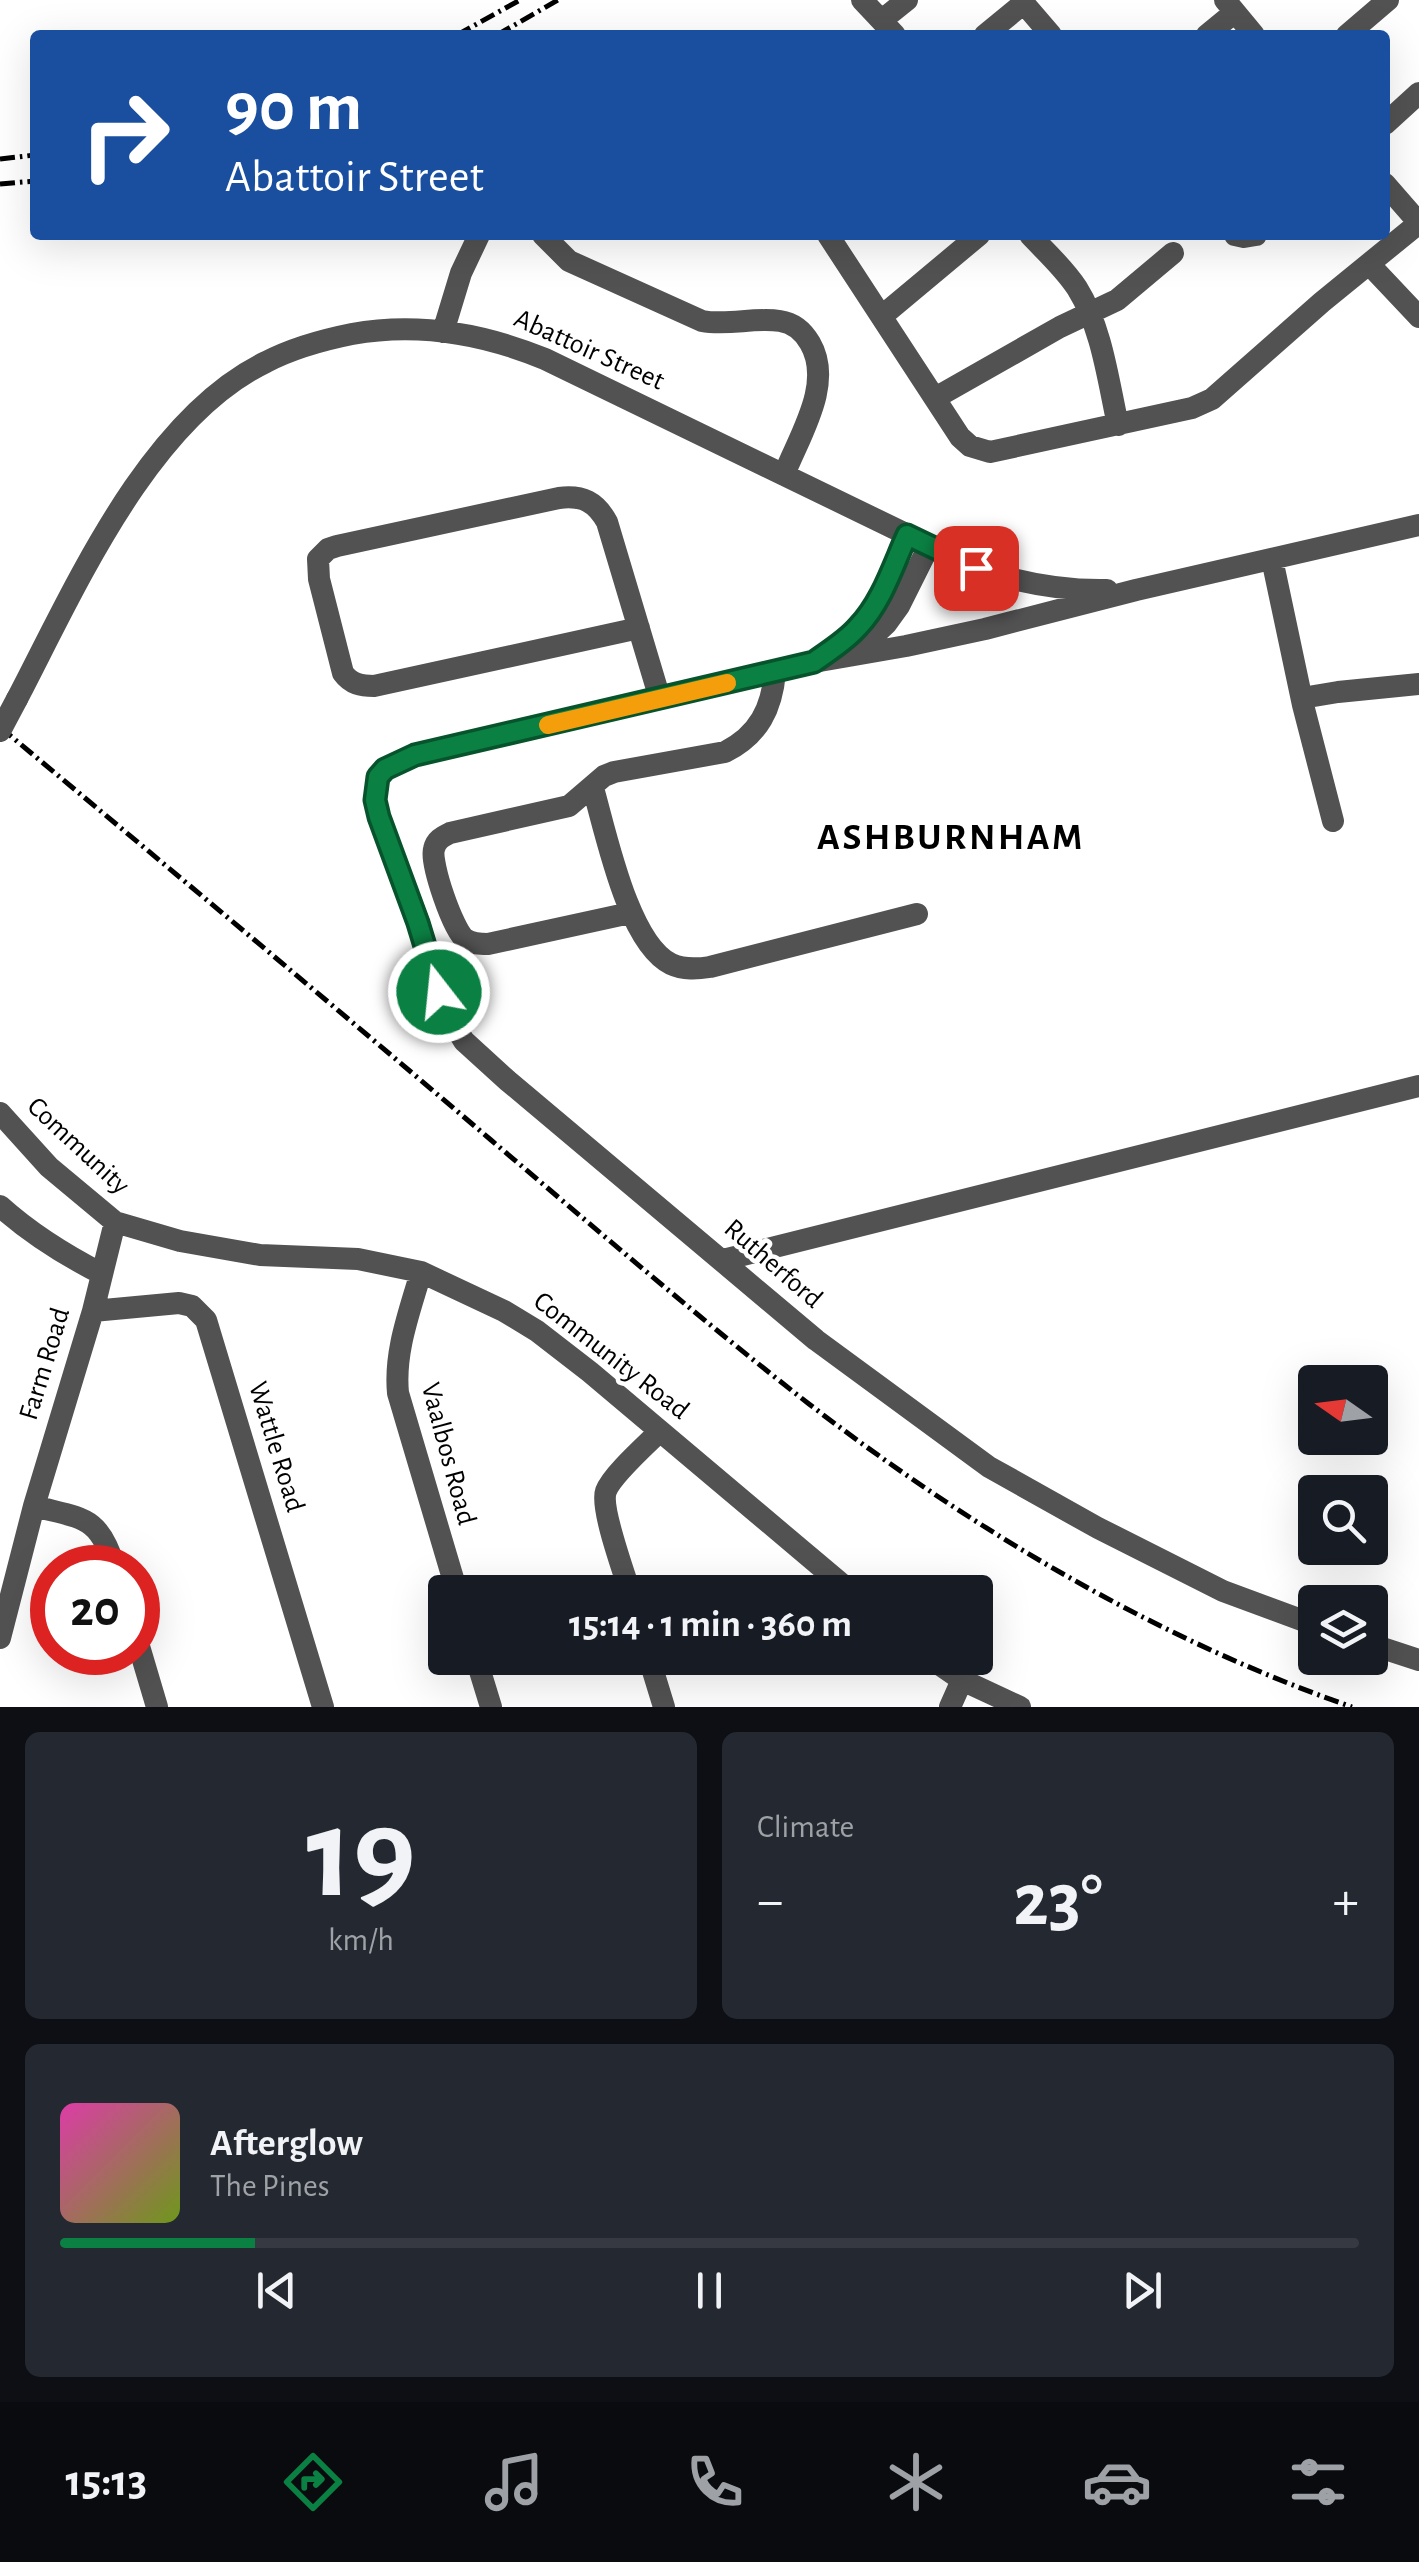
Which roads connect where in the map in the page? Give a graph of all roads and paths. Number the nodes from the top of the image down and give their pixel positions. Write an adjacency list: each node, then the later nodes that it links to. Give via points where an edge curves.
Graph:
1 (862, 0): 6 (street)
2 (907, 0): 6 (street)
3 (1388, 0): 11 (street)
4 (1022, 2): 7 (street); 8 (street)
5 (1230, 6): 9 (street); 10 (street)
6 (889, 28)
7 (991, 30)
8 (1047, 30)
9 (1212, 30)
10 (1250, 30)
11 (1353, 30)
12 (1419, 93): 13 (street)
13 (1390, 119)
14 (1390, 190): 15 (street)
15 (1419, 223): 22 (street)
16 (477, 240): 26 (street)
17 (549, 240): 29 (street, via 568,260 702,322 780,321 804,332 816,354 818,387)
18 (831, 240): 24 (street)
19 (973, 240): 24 (street)
20 (1035, 240): 23 (street, via 1068,275)
21 (1173, 253): 23 (street)
22 (1369, 264): 25 (street); 28 (street, via 1212,399)
23 (1090, 315): 27 (street); 28 (street)
24 (882, 316): 27 (street)
25 (1419, 317)
26 (442, 332): 29 (street, Abattoir Street, via 534,354); 42 (street, Abattoir Street, bridge, via 328,338 263,363 204,406 113,519)
27 (936, 398): 28 (street, via 970,446 990,452)
28 (1118, 425)
29 (784, 476): 31 (street, Abattoir Street)
30 (1419, 525): 33 (street, Abattoir Street)
31 (907, 535): 32 (street, Abattoir Street); 37 (street, Abattoir Street, via 869,613)
32 (929, 546): 34 (street, Abattoir Street, via 1009,580); 36 (street, via 900,606)
33 (1272, 559): 34 (street, Abattoir Street); 40 (street)
34 (1136, 590): 36 (street, Abattoir Street)
35 (639, 628): 35 (street, via 607,522 600,509 580,498 328,548 318,559 343,673 363,686); 41 (street)
36 (853, 656): 37 (street, Abattoir Street)
37 (814, 662): 38 (street, Abattoir Street)
38 (776, 672): 41 (street, Abattoir Street); 44 (street, via 762,721 738,746 614,772)
39 (1419, 684): 40 (street)
40 (1302, 698): 45 (street)
41 (660, 699): 43 (street, Abattoir Street, via 415,755)
42 (0, 730)
43 (378, 777): 52 (street, Rutherford, via 379,817 445,1010 464,1041)
44 (593, 788): 46 (street); 46 (street, via 569,806 439,838 434,865 458,932 475,944)
45 (1332, 821)
46 (630, 913): 47 (street, via 658,955 690,970)
47 (917, 914)
48 (1419, 1086): 52 (street)
49 (0, 1113): 51 (street, Community)
50 (2, 1209): 54 (street)
51 (115, 1222): 53 (street, Community Road, via 180,1242 358,1259); 54 (street, Farm Road)
52 (723, 1260): 62 (street, Rutherford, via 816,1340 988,1467 1224,1591)
53 (422, 1272): 56 (street, Community Road, via 537,1331); 59 (street, Vaalbos Road, via 396,1375)
54 (102, 1274): 55 (street, Farm Road)
55 (93, 1310): 57 (street, Farm Road); 72 (street, Wattle Road, via 179,1303 206,1320)
56 (660, 1431): 60 (street, via 604,1496); 61 (street, Community Road)
57 (34, 1506): 58 (street, via 91,1524); 63 (street, Farm Road)
58 (106, 1545)
59 (452, 1575)
60 (625, 1575)
61 (831, 1575)
62 (1298, 1619)
63 (0, 1638)
64 (1388, 1650): 65 (street)
65 (1419, 1660)
66 (148, 1675): 71 (street)
67 (481, 1675): 73 (street)
68 (654, 1675): 74 (street)
69 (955, 1675): 70 (street)
70 (962, 1680): 75 (street); 76 (street)
71 (157, 1707)
72 (323, 1707)
73 (491, 1707)
74 (664, 1707)
75 (950, 1707)
76 (1020, 1707)

